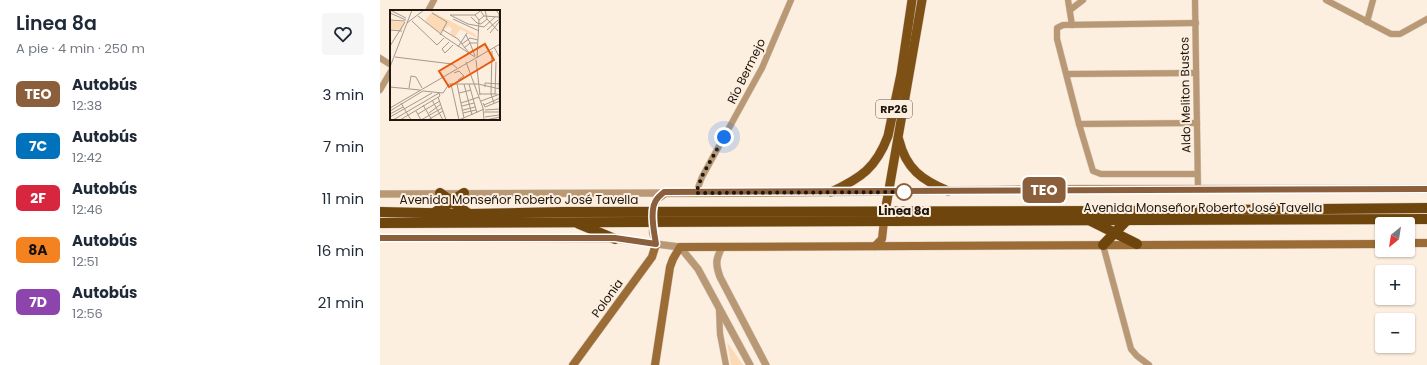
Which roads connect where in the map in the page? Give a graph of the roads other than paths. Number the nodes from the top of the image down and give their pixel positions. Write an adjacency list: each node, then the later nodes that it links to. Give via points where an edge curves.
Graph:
1 (434, 0): 10 (street)
2 (791, 0): 34 (street, Río Bermejo, via 762,68 702,176)
3 (912, 0): 30 (main road, RP26, via 901,74 885,144 866,172)
4 (922, 0): 24 (main road, RP26)
5 (1068, 0): 11 (street)
6 (1083, 0): 11 (street)
7 (1195, 0): 14 (street, Aldo Meliton Bustos)
8 (1326, 0): 13 (street)
9 (1373, 0): 13 (street)
10 (429, 10)
11 (1070, 10): 15 (street)
12 (1427, 19): 13 (street, via 1400,34 1386,32)
13 (1366, 22)
14 (1196, 23): 15 (street); 19 (street, Aldo Meliton Bustos)
15 (1072, 25): 20 (street, via 1057,28 1057,39)
16 (380, 58): 17 (street)
17 (390, 64)
18 (390, 73): 21 (street)
19 (1196, 73): 20 (street); 22 (street, Aldo Meliton Bustos)
20 (1067, 74): 23 (street)
21 (380, 90)
22 (1197, 123): 23 (street); 25 (street, Aldo Meliton Bustos)
23 (1079, 124): 25 (street, via 1092,168 1097,174)
24 (898, 136): 28 (main road, via 903,154 914,170 922,178); 31 (main road, RP26)
25 (1197, 174): 27 (street, Aldo Meliton Bustos)
26 (1427, 189): 27 (main road)
27 (1198, 190): 28 (main road)
28 (948, 191): 31 (main road)
29 (664, 192): 33 (street); 34 (main road); 42 (main road, via 654,205)
30 (831, 192): 31 (main road); 34 (main road)
31 (888, 192): 41 (main road, RP26)
32 (440, 193): 33 (street); 35 (street); 36 (highway)
33 (464, 193): 36 (highway)
34 (696, 193)
35 (380, 194)
36 (450, 201): 39 (highway); 40 (highway)
37 (1427, 208): 41 (highway, Avenida Monseñor Roberto José Tavella)
38 (380, 212): 39 (highway, Avenida Monseñor Roberto José Tavella)
39 (434, 213): 40 (highway, Avenida Monseñor Roberto José Tavella)
40 (469, 214): 42 (highway, Avenida Monseñor Roberto José Tavella, via 563,212)
41 (884, 216): 42 (highway, Avenida Monseñor Roberto José Tavella); 44 (highway, Avenida Monseñor Roberto José Tavella); 57 (main road, RP26, via 882,239)
42 (653, 217): 46 (highway, Avenida Monseñor Roberto José Tavella); 53 (main road)
43 (1427, 219): 45 (highway, Avenida Monseñor Roberto José Tavella)
44 (1090, 220): 45 (highway, Avenida Monseñor Roberto José Tavella); 48 (highway)
45 (1126, 220): 48 (highway)
46 (573, 222): 47 (highway, Avenida Monseñor Roberto José Tavella); 50 (highway)
47 (380, 223)
48 (1115, 233): 54 (highway); 55 (highway)
49 (380, 238): 50 (street)
50 (615, 238): 53 (street)
51 (1415, 243): 52 (main road)
52 (1427, 243)
53 (656, 244): 58 (street); 61 (main road, Polonia, via 648,263)
54 (1103, 244): 55 (main road); 57 (main road); 66 (street, via 1131,349)
55 (1137, 244): 56 (main road)
56 (1375, 244)
57 (875, 246): 59 (main road)
58 (680, 247): 59 (main road); 60 (street, via 698,269); 62 (main road, via 670,267)
59 (722, 247): 65 (street, via 716,266 720,277)
60 (720, 309): 63 (street, via 720,334); 64 (street)
61 (573, 365)
62 (655, 365)
63 (726, 365)
64 (750, 365)
65 (766, 365)
66 (1150, 365)

